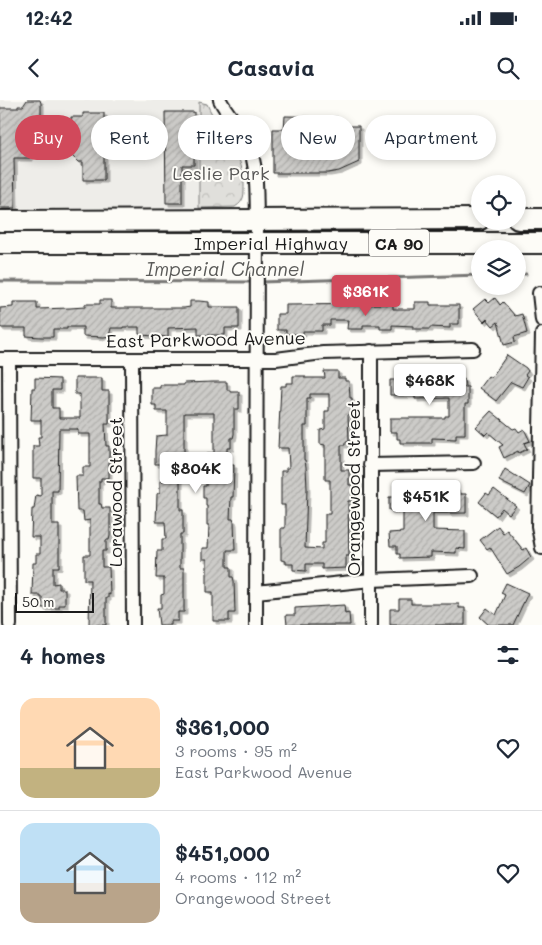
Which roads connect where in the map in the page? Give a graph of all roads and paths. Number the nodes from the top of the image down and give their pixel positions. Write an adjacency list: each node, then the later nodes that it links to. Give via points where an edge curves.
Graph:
1 (220, 100): 6 (street, via 243,132 252,152)
2 (471, 219): 6 (main road, Imperial Highway / CA 90)
3 (526, 219): 4 (main road)
4 (542, 219)
5 (0, 220): 6 (main road, Imperial Highway / CA 90)
6 (257, 220): 8 (street)
7 (0, 243): 8 (main road, Imperial Highway / CA 90)
8 (257, 243): 9 (main road, Imperial Highway / CA 90); 18 (street)
9 (542, 243)
10 (540, 293): 11 (street)
11 (542, 320)
12 (542, 334): 13 (street)
13 (542, 343): 21 (street, via 538,526)
14 (473, 349): 15 (street, East Parkwood Avenue)
15 (371, 351): 18 (street, East Parkwood Avenue); 20 (street, Orangewood Street)
16 (5, 359): 17 (street, East Parkwood Avenue); 25 (street)
17 (132, 359): 18 (street, East Parkwood Avenue); 26 (street, Lorawood Street)
18 (256, 359): 24 (street)
19 (474, 462): 20 (street)
20 (370, 465): 23 (street, Orangewood Street)
21 (542, 548)
22 (472, 576): 23 (street)
23 (371, 580): 24 (street); 28 (street, Orangewood Street)
24 (256, 592): 27 (street)
25 (10, 625)
26 (132, 625)
27 (256, 625)
28 (371, 625)

